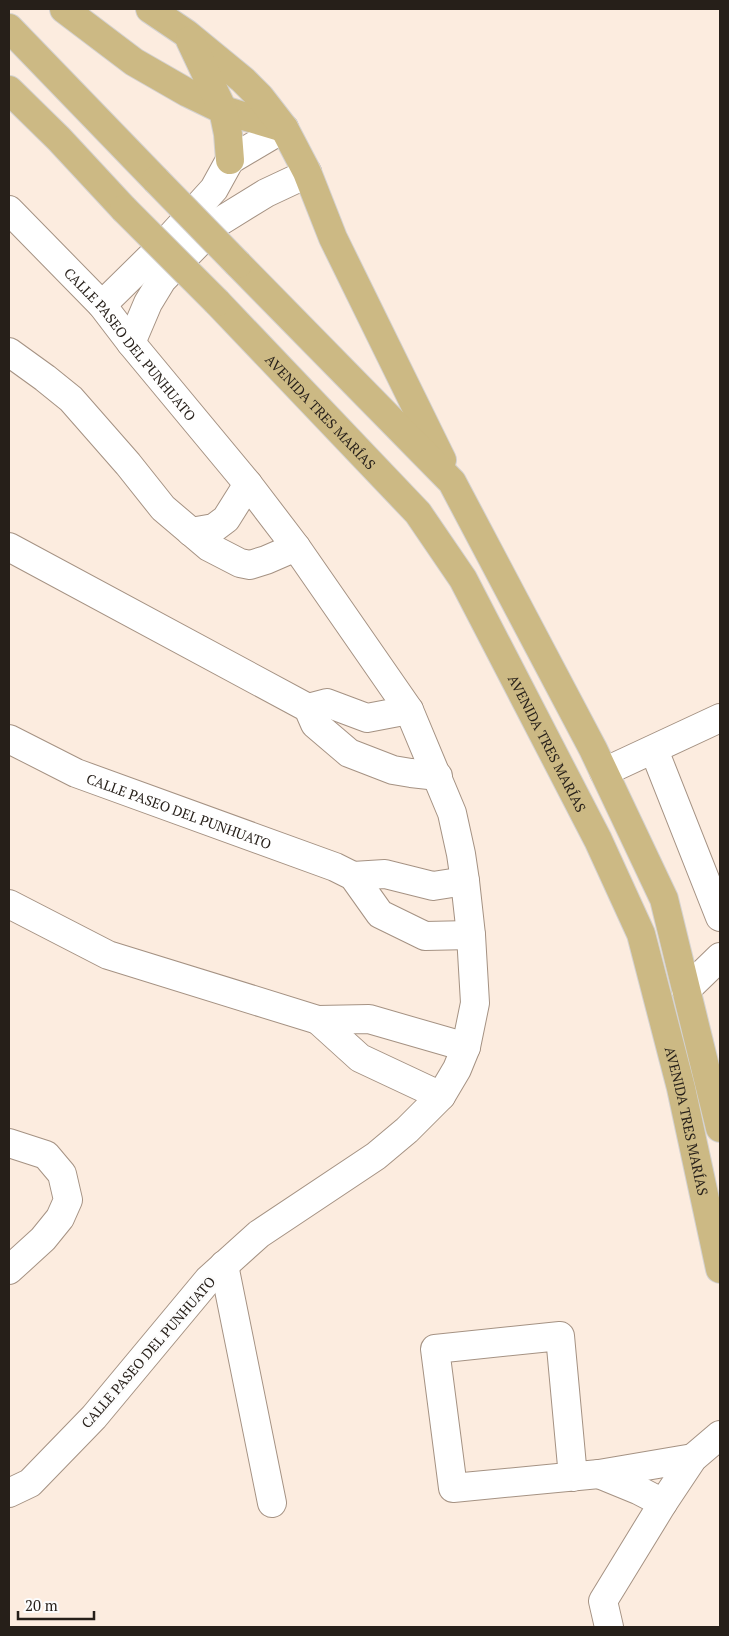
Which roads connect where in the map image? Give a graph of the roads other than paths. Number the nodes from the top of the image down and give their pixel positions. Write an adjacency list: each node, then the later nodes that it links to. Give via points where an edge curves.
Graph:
1 (64, 9): 6 (main road, via 134,62)
2 (150, 9): 4 (main road)
3 (9, 28): 14 (main road, bridge)
4 (187, 34): 6 (main road); 7 (main road, via 243,80)
5 (10, 92): 40 (main road, AVENIDA TRES MARÍAS, bridge, via 218,302 418,513 468,588 598,840 641,934 680,1088)
6 (223, 110): 7 (main road); 8 (main road)
7 (284, 128): 8 (street); 9 (main road)
8 (230, 160): 11 (street, via 214,189)
9 (307, 172): 12 (street, via 219,222 162,280 148,303); 14 (main road, via 333,238)
10 (9, 210): 11 (street, CALLE PASEO DEL PUNHUATO)
11 (102, 305): 12 (street, CALLE PASEO DEL PUNHUATO)
12 (131, 344): 15 (street, CALLE PASEO DEL PUNHUATO)
13 (9, 352): 16 (street, via 71,400 163,508)
14 (452, 482): 24 (main road)
15 (248, 484): 16 (street, via 226,519 214,528); 17 (street, CALLE PASEO DEL PUNHUATO)
16 (191, 532): 17 (street, via 209,547 240,563 266,560)
17 (296, 547): 20 (street, CALLE PASEO DEL PUNHUATO)
18 (9, 548): 19 (street)
19 (308, 708): 20 (street, via 327,703 367,718); 25 (street, via 315,724 349,753 393,770)
20 (409, 710): 25 (street, CALLE PASEO DEL PUNHUATO)
21 (720, 718): 23 (street)
22 (9, 739): 26 (street, CALLE PASEO DEL PUNHUATO, via 76,773)
23 (654, 750): 24 (street); 29 (street)
24 (604, 772): 32 (main road, via 664,899)
25 (438, 776): 27 (street, CALLE PASEO DEL PUNHUATO, via 452,813)
26 (353, 876): 27 (street, CALLE PASEO DEL PUNHUATO, via 385,874 433,886); 30 (street, CALLE PASEO DEL PUNHUATO, via 380,914 389,919 425,936)
27 (465, 880): 30 (street, CALLE PASEO DEL PUNHUATO)
28 (9, 904): 33 (street, via 108,955)
29 (720, 918)
30 (472, 935): 34 (street, CALLE PASEO DEL PUNHUATO, via 475,1003)
31 (720, 957): 32 (street)
32 (686, 990): 35 (main road)
33 (318, 1020): 34 (street, via 369,1018); 36 (street, via 360,1058)
34 (466, 1047): 36 (street, CALLE PASEO DEL PUNHUATO, via 458,1069)
35 (714, 1078): 37 (main road)
36 (441, 1096): 39 (street, CALLE PASEO DEL PUNHUATO, via 376,1156 259,1234)
37 (720, 1128)
38 (9, 1143): 41 (street, via 46,1154 62,1174 68,1200 60,1218 43,1239)
39 (224, 1266): 45 (street, CALLE PASEO DEL PUNHUATO, via 208,1280 94,1417 30,1483); 46 (street)
40 (720, 1269)
41 (9, 1270)
42 (720, 1436): 43 (street)
43 (693, 1458): 44 (street); 47 (street)
44 (586, 1475): 44 (street, via 560,1336 435,1349 453,1488); 47 (street, via 638,1490)
45 (9, 1493)
46 (272, 1503)
47 (663, 1503): 48 (street, via 603,1601)
48 (609, 1627)

